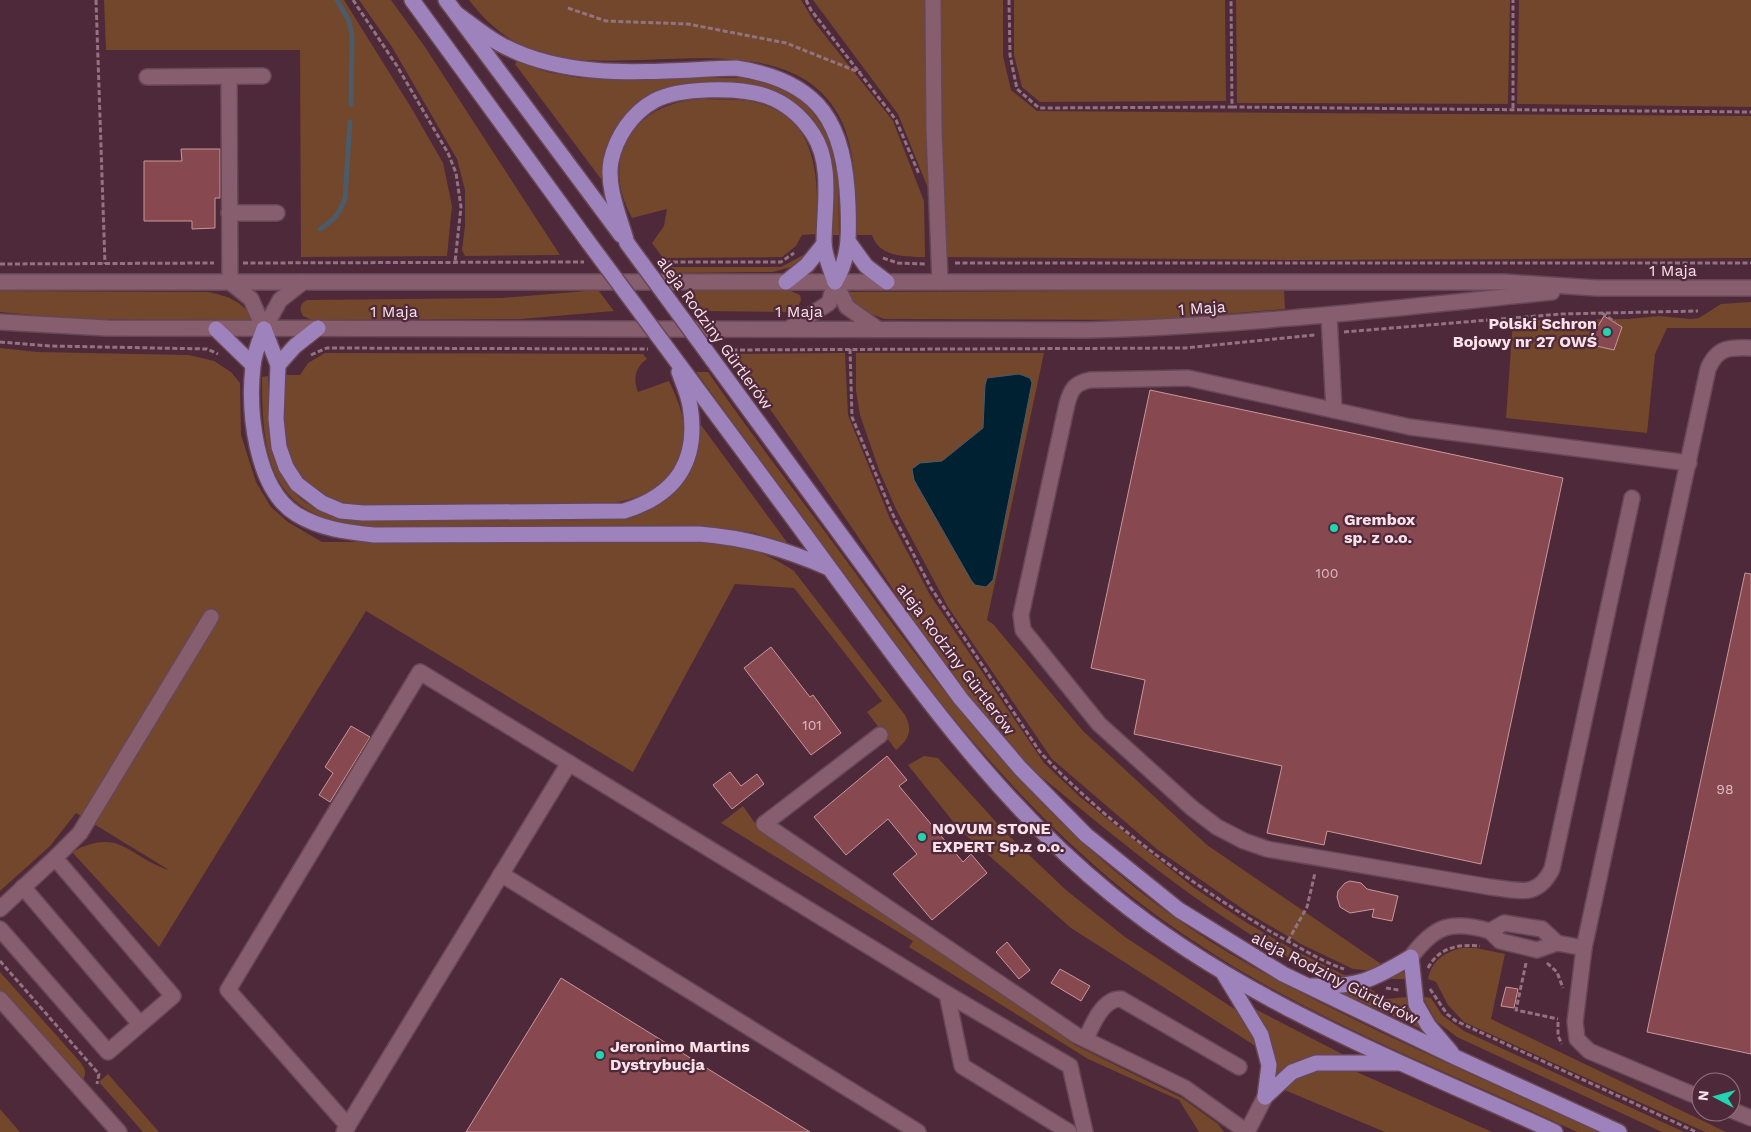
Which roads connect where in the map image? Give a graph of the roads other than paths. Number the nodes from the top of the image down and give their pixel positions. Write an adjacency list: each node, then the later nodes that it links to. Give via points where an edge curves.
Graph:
1 (412, 0): 30 (main road, bridge)
2 (446, 0): 4 (main road, aleja Rodziny Gürtlerów)
3 (933, 0): 19 (street)
4 (457, 14): 10 (main road, aleja Rodziny Gürtlerów); 12 (main road, via 500,44 538,61 577,69 736,68 762,72 802,90 835,128 845,162)
5 (263, 76): 7 (street)
6 (148, 77): 7 (street)
7 (229, 77): 8 (street)
8 (229, 213): 9 (street); 14 (street)
9 (277, 213)
10 (626, 243): 11 (main road, via 610,178 616,143 624,127 654,101 697,91 766,96 802,118 822,157); 50 (main road, aleja Rodziny Gürtlerów, bridge, via 717,354 961,699 995,741 1052,802 1130,872 1231,944)
11 (824, 244): 16 (main road, via 807,266); 17 (main road)
12 (850, 244): 17 (main road); 18 (main road, via 866,266)
13 (0, 282): 14 (street, 1 Maja)
14 (230, 282): 15 (street, 1 Maja); 27 (street, via 251,299)
15 (303, 282): 16 (street, 1 Maja); 27 (street, via 280,300)
16 (786, 282): 17 (street, 1 Maja)
17 (835, 282): 18 (street, 1 Maja); 25 (street, via 829,303); 28 (street, via 846,307)
18 (887, 282): 19 (street, 1 Maja)
19 (940, 282): 20 (street, 1 Maja, via 1504,282)
20 (1596, 288): 21 (street, 1 Maja); 22 (street, 1 Maja)
21 (1751, 288)
22 (1330, 315): 28 (street, 1 Maja, via 1160,328); 33 (street)
23 (0, 322): 26 (street, 1 Maja, via 60,327)
24 (318, 328): 25 (street, 1 Maja); 27 (street, 1 Maja); 32 (main road)
25 (790, 328): 28 (street, 1 Maja)
26 (216, 329): 27 (street, 1 Maja); 31 (main road)
27 (264, 329): 31 (main road); 32 (main road)
28 (878, 329)
29 (1751, 348): 34 (street, via 1724,349 1713,358 1708,368)
30 (675, 359): 32 (main road, via 690,405 692,439 687,462 678,477 660,495 624,511 363,512 341,510 322,503 297,484 279,448 276,419); 36 (main road)
31 (253, 365): 36 (main road, via 254,428 261,463 278,496 295,513 315,524 337,531 374,535 699,534 735,537 789,551)
32 (278, 365)
33 (1334, 410): 34 (street, via 1439,432); 35 (street, via 1188,378 1078,383 1071,390 1067,404 1021,615 1023,630 1030,641 1098,724 1217,827 1244,842 1267,849 1490,887 1525,891 1537,889 1546,882 1552,869)
34 (1688, 463): 47 (street)
35 (1632, 498)
36 (830, 568): 49 (main road, via 949,729 1032,822 1111,894)
37 (211, 617): 40 (street, via 80,833)
38 (880, 735): 54 (street, via 764,824)
39 (568, 763): 41 (street); 51 (street); 60 (street, via 420,672 414,681 228,990)
40 (55, 858): 42 (street); 53 (street, via 173,996)
41 (501, 874): 60 (street); 62 (street)
42 (23, 887): 43 (street); 53 (street)
43 (0, 908)
44 (0, 928): 53 (street, via 108,1052)
45 (1490, 930): 46 (street, via 1504,923 1542,930); 46 (street, via 1500,941 1537,950); 48 (street, via 1452,924 1433,932)
46 (1557, 942): 47 (street)
47 (1584, 948): 58 (street, via 1575,1022 1577,1039 1589,1051)
48 (1411, 957): 50 (main road, via 1372,980 1344,986); 55 (main road, via 1416,1004 1428,1025)
49 (1224, 972): 56 (main road); 59 (main road, via 1261,1035 1269,1065)
50 (1307, 986): 55 (main road, aleja Rodziny Gürtlerów)
51 (947, 994): 63 (street, via 962,1066); 64 (street, via 1070,1066)
52 (0, 999): 61 (street)
53 (140, 1024)
54 (1086, 1039): 57 (street, via 1105,1005 1111,1000 1121,999); 65 (street, via 1185,1088)
55 (1455, 1057): 67 (main road, aleja Rodziny Gürtlerów)
56 (1404, 1063): 59 (main road, via 1316,1062 1292,1072); 66 (main road)
57 (1239, 1067)
58 (1691, 1094)
59 (1265, 1097): 65 (street)
60 (346, 1129)
61 (119, 1132)
62 (918, 1132)
63 (1069, 1132)
64 (1085, 1132)
65 (1247, 1132)
66 (1555, 1132)
67 (1619, 1132)

